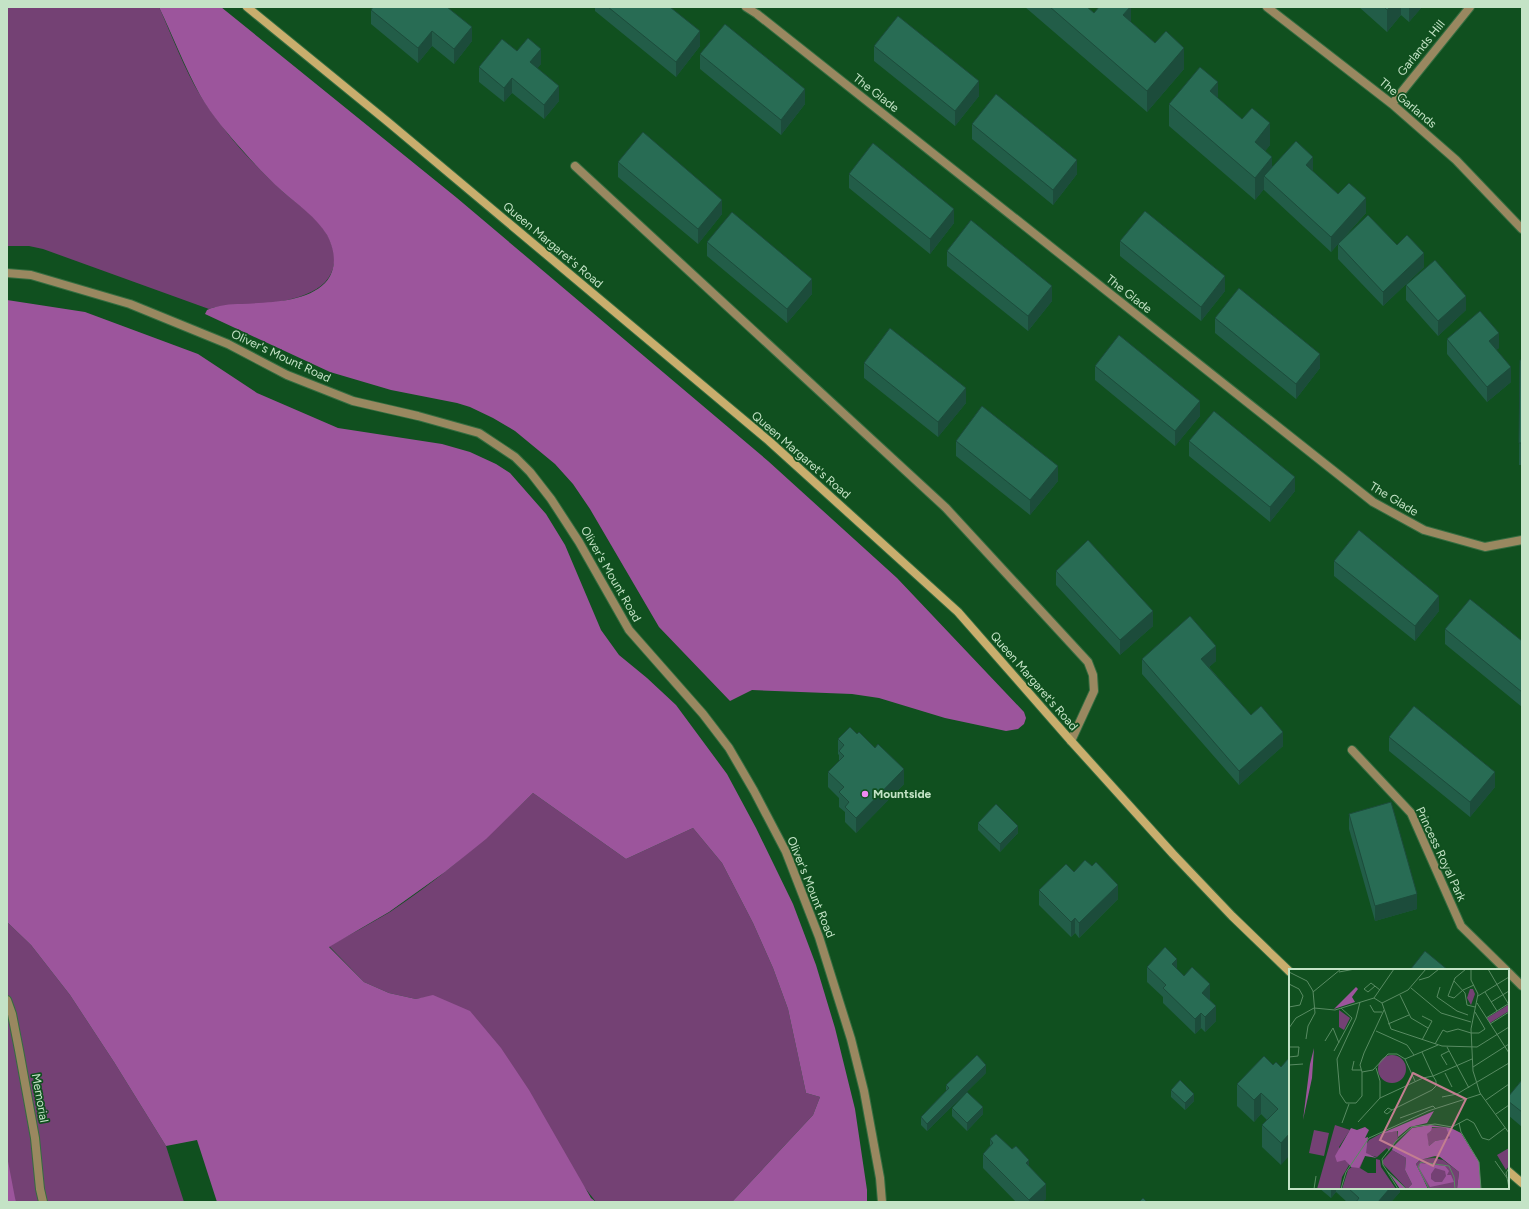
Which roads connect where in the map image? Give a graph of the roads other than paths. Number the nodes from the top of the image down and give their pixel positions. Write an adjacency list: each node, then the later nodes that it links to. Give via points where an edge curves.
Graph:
1 (247, 7): 10 (main road, Queen Margaret's Road, via 775,447 958,612)
2 (746, 7): 9 (street, The Glade, via 1373,502 1424,530 1485,547)
3 (1267, 7): 5 (street, The Garlands)
4 (1470, 7): 5 (street, Garlands Hill)
5 (1392, 104): 7 (street, The Garlands, via 1456,160)
6 (575, 166): 10 (street, via 946,508 1088,662 1093,675 1094,691)
7 (1522, 229)
8 (7, 273): 20 (street, Oliver's Mount Road, via 31,275 130,304 228,344 287,375 353,401 479,433 515,458 530,472 579,542 629,630 703,714 728,748 786,852 819,938 851,1039 866,1098)
9 (1522, 540)
10 (1071, 741): 13 (main road, Queen Margaret's Road, via 1232,916)
11 (1352, 750): 12 (street, Princess Royal Park, via 1411,813 1461,926)
12 (1505, 969)
13 (1289, 971)
14 (1509, 973): 15 (street, Princess Royal Park)
15 (1522, 986)
16 (7, 1000): 19 (street, Memorial, via 14,1022 31,1116)
17 (1509, 1172): 18 (main road)
18 (1522, 1183)
19 (43, 1202)
20 (882, 1202)

